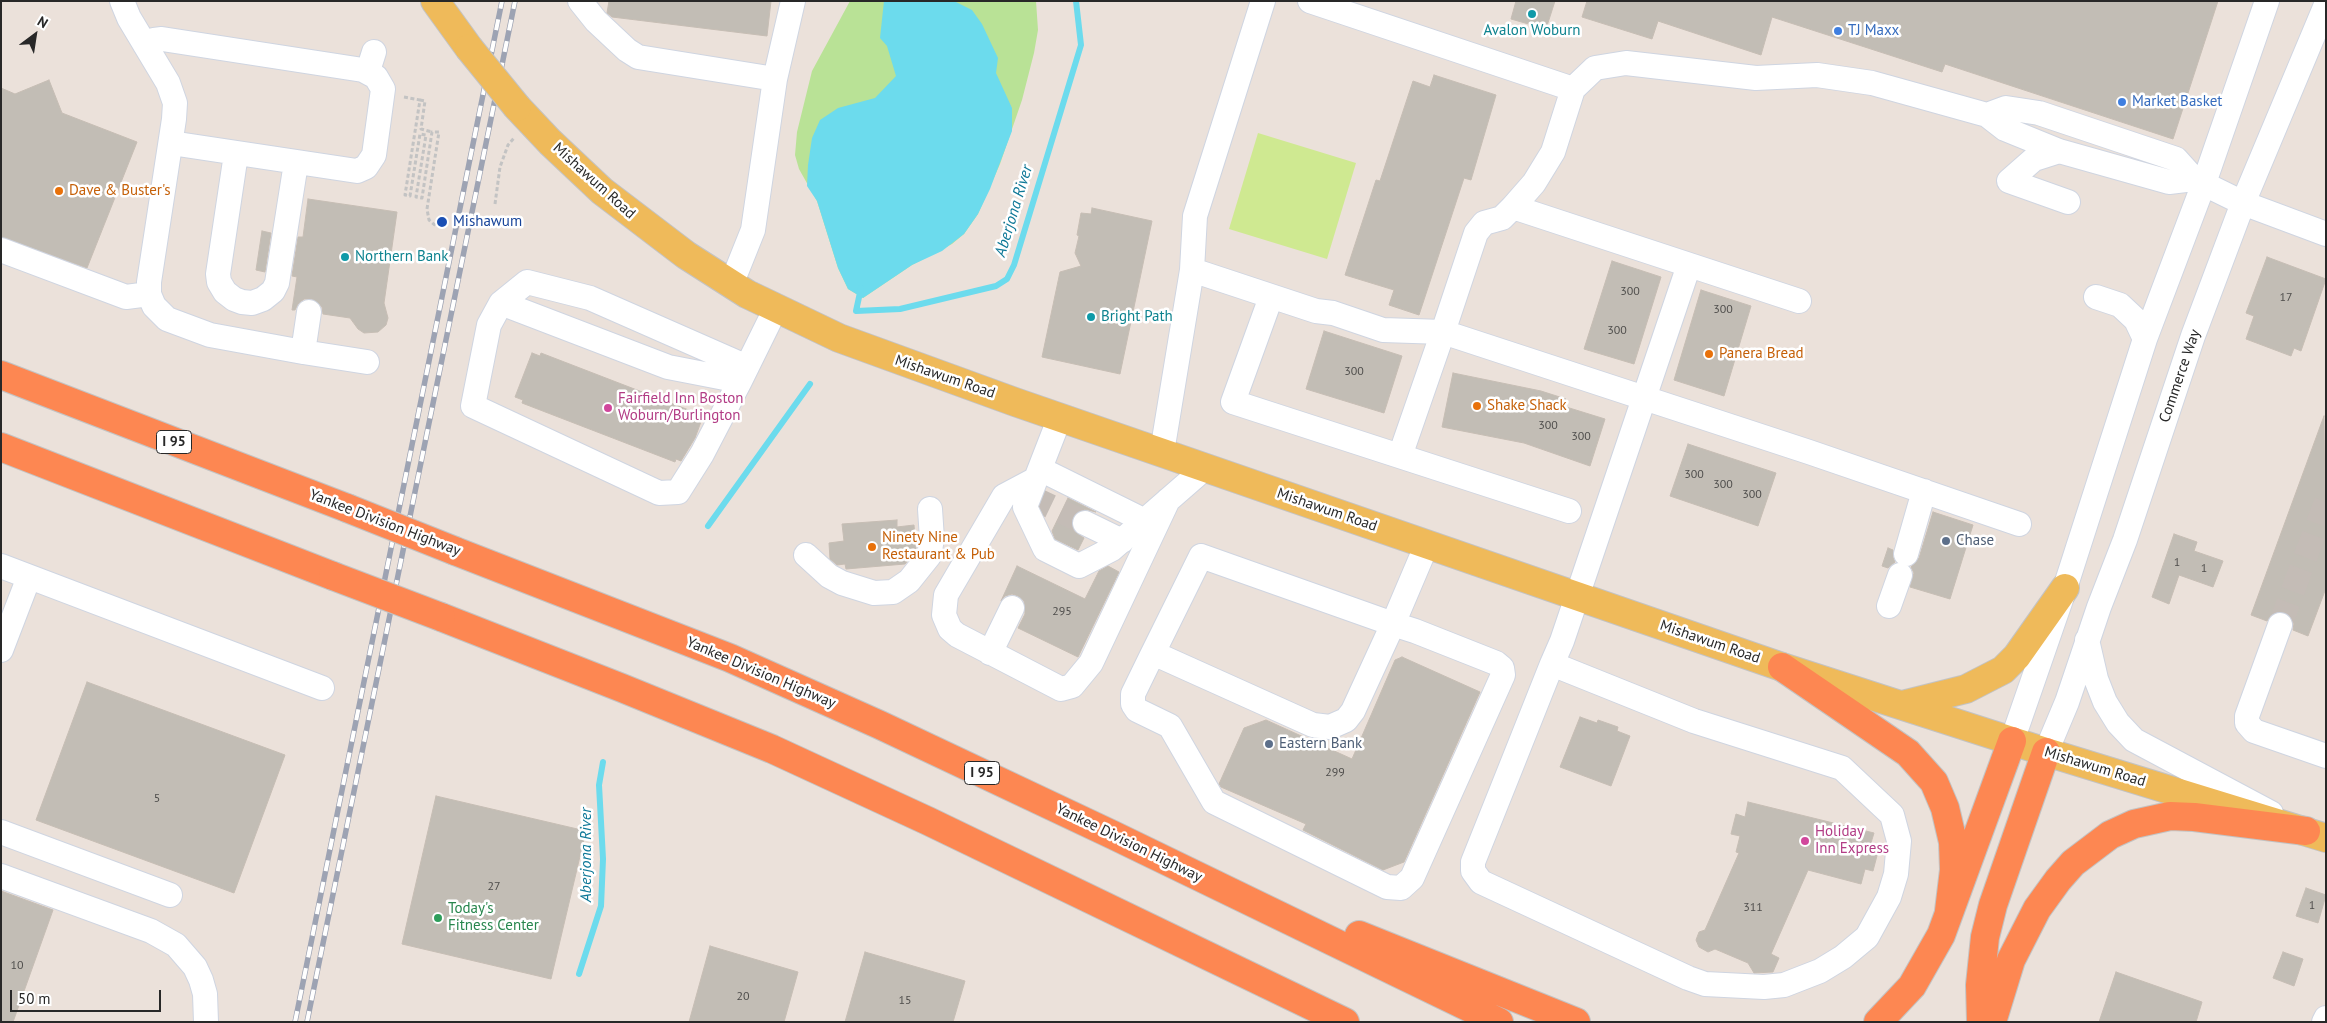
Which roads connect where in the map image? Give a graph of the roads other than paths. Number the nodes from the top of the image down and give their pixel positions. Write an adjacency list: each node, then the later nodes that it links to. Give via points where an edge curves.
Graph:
1 (122, 1): 9 (street)
2 (435, 1): 27 (main road, Mishawum Road, bridge, via 523,114 586,176 686,256)
3 (580, 1): 10 (street, via 596,21 638,57)
4 (793, 1): 10 (street)
5 (1264, 1): 26 (street, via 1195,216)
6 (1310, 1): 11 (street)
7 (2268, 1): 19 (street)
8 (2325, 11): 21 (street, Commerce Way)
9 (145, 45): 15 (street, via 174,98); 18 (street, via 162,39 371,62 384,94 372,160 357,171)
10 (775, 79): 27 (street, via 753,230)
11 (1573, 89): 12 (street, via 1595,68 1626,64 1756,78 1816,75 1872,83); 22 (street, via 1553,152)
12 (1986, 115): 13 (street, via 2006,108 2039,113); 14 (street, via 2004,129)
13 (2088, 129): 14 (street, via 2037,124 2030,126); 19 (street, via 2176,159)
14 (2023, 137): 16 (street)
15 (171, 144): 17 (street); 28 (street)
16 (2059, 151): 19 (street, via 2168,182); 20 (street, via 2034,159 2009,182)
17 (236, 154): 18 (street); 18 (street, via 218,274 225,292 242,302 263,299 277,283)
18 (296, 163)
19 (2199, 181): 21 (street); 36 (street)
20 (2068, 202)
21 (2244, 203): 23 (street); 66 (street, Commerce Way, via 2193,336)
22 (1514, 208): 25 (street); 35 (street, via 1502,218 1484,223 1476,233)
23 (2326, 234)
24 (1, 250): 28 (street, via 126,298)
25 (1689, 265): 31 (street); 41 (street)
26 (1192, 270): 29 (street); 44 (street)
27 (731, 285): 33 (main road, Mishawum Road)
28 (149, 294): 37 (street, via 157,311 172,322 210,335)
29 (1271, 297): 35 (street, via 1383,330); 45 (street, via 1233,402)
30 (2096, 297): 36 (street, via 2120,305 2136,320)
31 (1799, 301)
32 (501, 303): 39 (street, via 668,367); 39 (street, via 527,282 581,296); 39 (street, via 489,324 473,406 659,493 678,492)
33 (776, 308): 39 (street); 42 (main road, Mishawum Road, via 857,345)
34 (309, 312): 37 (street)
35 (1443, 332): 41 (street); 45 (street)
36 (2145, 339): 60 (street)
37 (303, 352): 38 (street)
38 (367, 362)
39 (744, 374)
40 (1, 375): 78 (highway, Yankee Division Highway / I 95, bridge, via 730,658)
41 (1643, 398): 48 (street); 61 (street)
42 (1060, 417): 44 (main road, Mishawum Road); 47 (street)
43 (1, 447): 83 (highway, bridge, via 639,694 772,749)
44 (1162, 452): 46 (main road, Mishawum Road)
45 (1400, 456): 51 (street)
46 (1205, 468): 49 (street); 56 (main road, Mishawum Road)
47 (1038, 474): 52 (street); 55 (street, via 1025,508 1045,549 1079,566); 68 (street, via 1004,496 944,600 944,615 950,629)
48 (1924, 491): 54 (street); 62 (street)
49 (1168, 500): 52 (street); 68 (street, via 1092,660 1072,686 1061,688)
50 (930, 509): 57 (street, via 932,539 929,556 915,575 893,592 874,593 842,583)
51 (1569, 510)
52 (1145, 521): 55 (street)
53 (1085, 523): 55 (street)
54 (2019, 524)
55 (1122, 541)
56 (1427, 544): 61 (main road, Mishawum Road); 64 (street)
57 (806, 555)
58 (1, 566): 59 (street)
59 (29, 577): 67 (street); 72 (street)
60 (2065, 588): 73 (main road, via 2017,656 2003,670 1966,689); 74 (street)
61 (1576, 595): 70 (street); 71 (main road, Mishawum Road)
62 (1889, 606)
63 (1012, 608): 68 (street)
64 (1393, 624): 69 (street, via 1201,556); 69 (street, via 1353,710 1346,720 1330,727 1313,725); 69 (street, via 1496,663 1504,675 1412,878 1398,888 1387,887 1211,800 1170,726 1139,711 1133,704 1133,694)
65 (2280, 625): 76 (street, via 2247,723 2254,731)
66 (2087, 640): 75 (street, Commerce Way, via 2067,702); 79 (street, via 2105,702 2134,740)
67 (1, 650)
68 (990, 653)
69 (1153, 653)
70 (1552, 664): 70 (street, via 1473,862 1472,871 1478,880 1694,981 1712,985 1784,985 1828,966 1867,937 1889,897 1896,874 1899,840 1892,815 1842,768 1694,721)
71 (1782, 667): 73 (main road, Mishawum Road); 82 (highway, via 1908,753 1934,782 1945,808 1953,842 1954,870)
72 (322, 688)
73 (1902, 706): 74 (main road, Mishawum Road)
74 (2012, 741): 75 (main road, Mishawum Road); 82 (highway)
75 (2046, 752): 79 (main road, Mishawum Road); 91 (highway, via 1985,937 1980,985)
76 (2326, 756)
77 (1, 832): 81 (street)
78 (1112, 834): 88 (highway, Yankee Division Highway / I 95); 89 (highway)
79 (2316, 834): 92 (highway, via 2170,816 2134,824 2110,835 2065,871 2037,909 2011,960)
80 (1, 876): 85 (street, via 151,931 176,945 202,980)
81 (170, 895)
82 (1949, 912): 90 (highway, via 1921,972 1902,998)
83 (1192, 948): 86 (highway); 87 (highway)
84 (2326, 1018): 93 (street)
85 (206, 1022)
86 (1312, 1022)
87 (1345, 1022)
88 (1499, 1022)
89 (1576, 1022)
90 (1878, 1022)
91 (1981, 1022)
92 (1992, 1022)
93 (2324, 1022)

